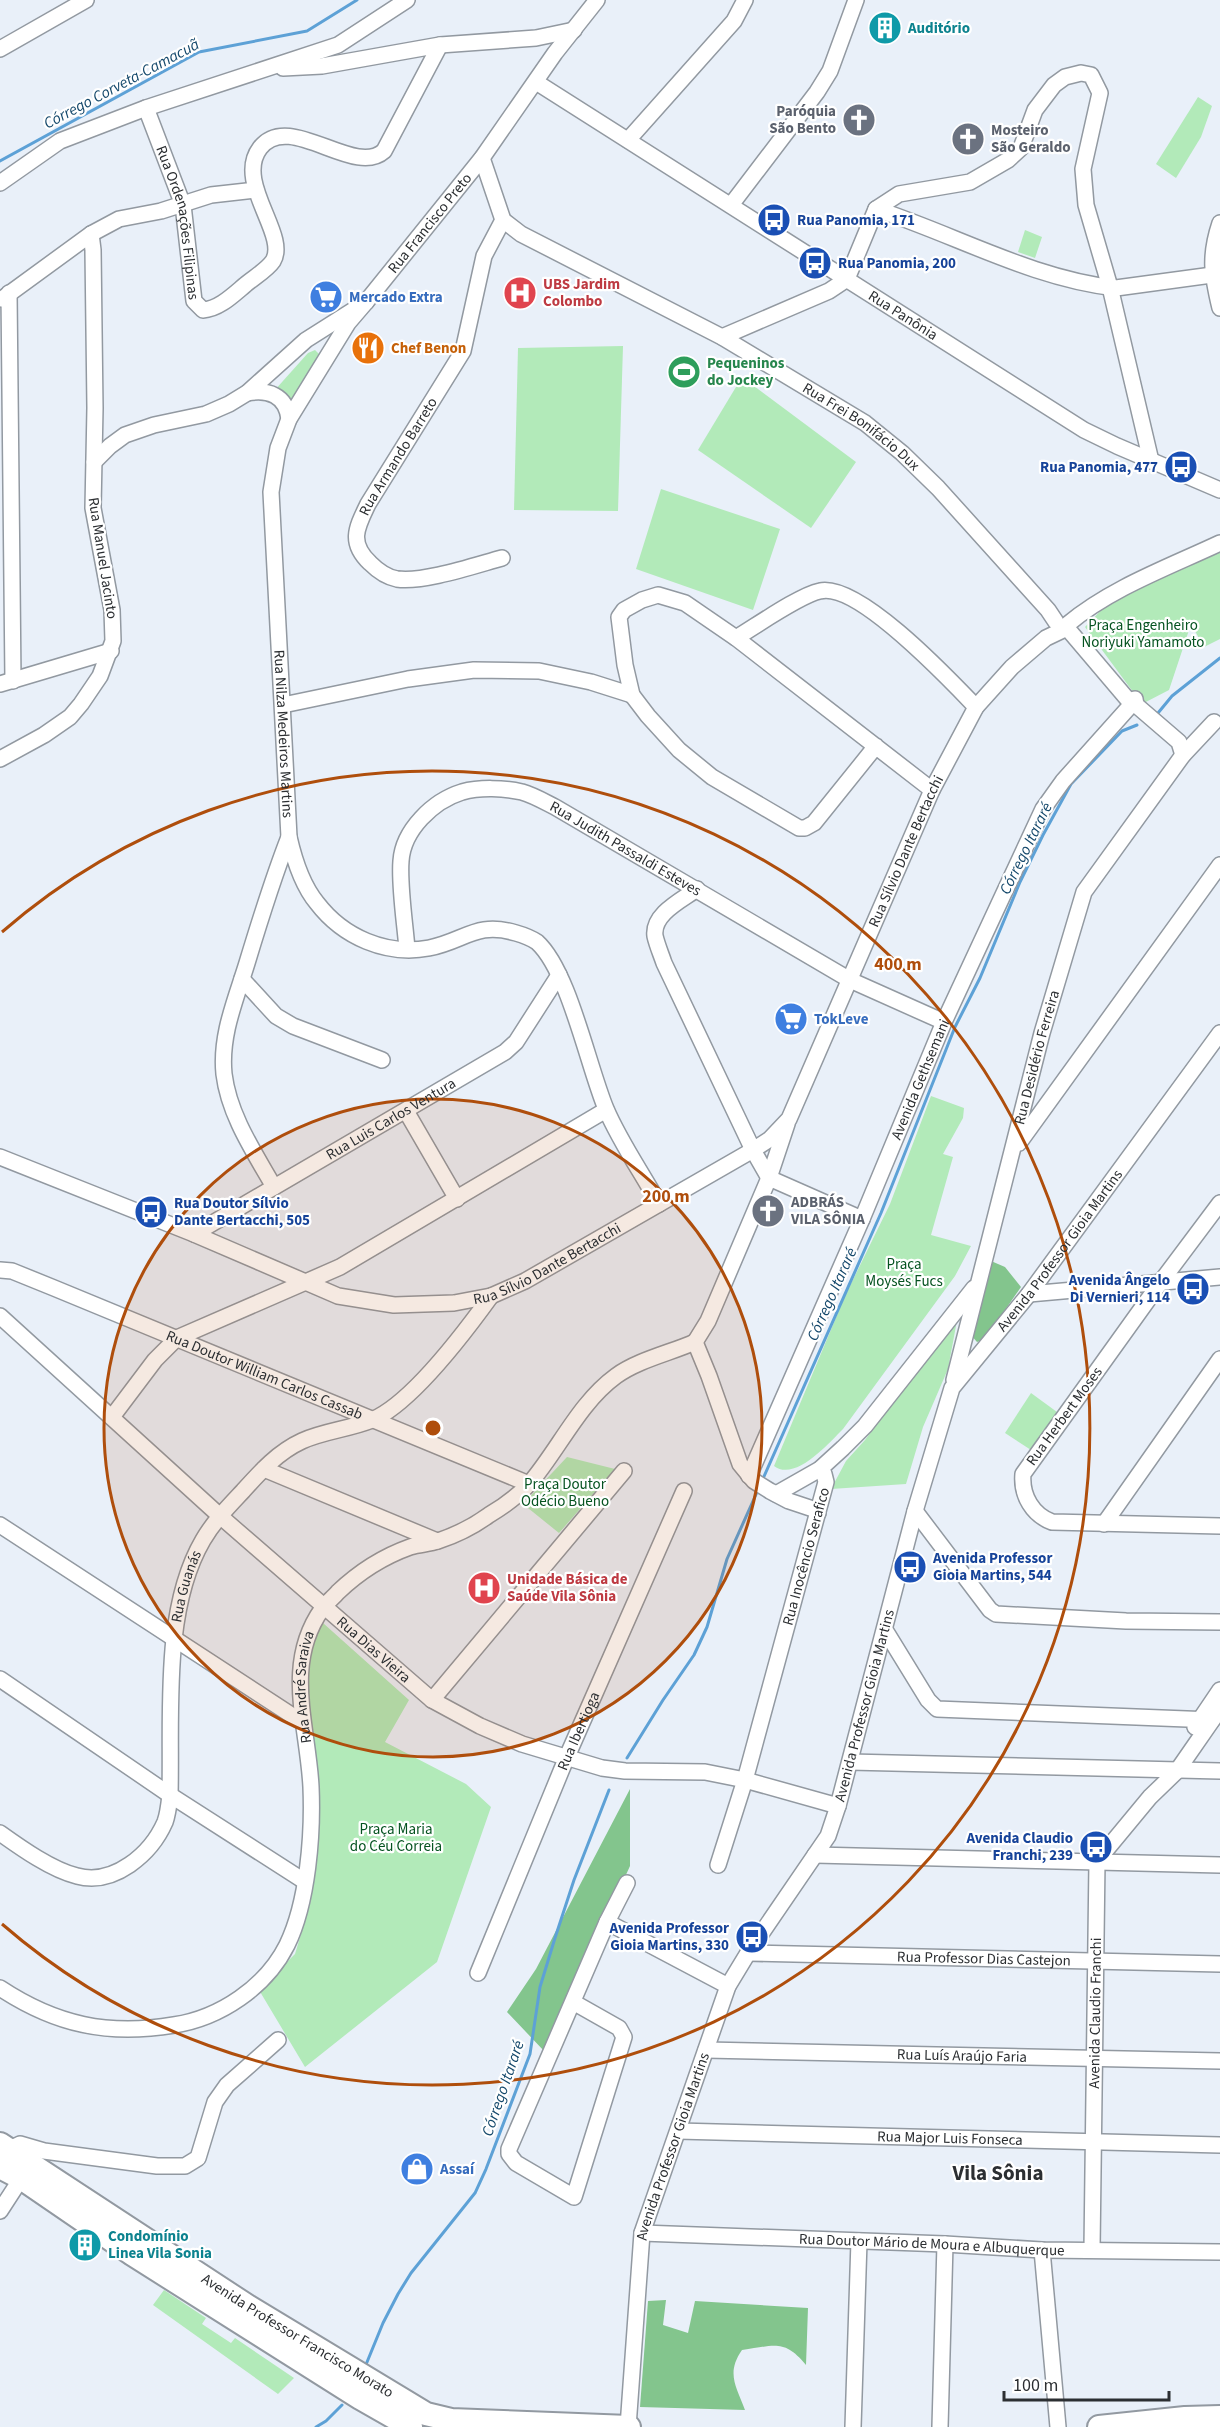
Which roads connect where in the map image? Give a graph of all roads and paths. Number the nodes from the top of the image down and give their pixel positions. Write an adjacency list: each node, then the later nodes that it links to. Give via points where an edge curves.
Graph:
1 (86, 0): 9 (street)
2 (407, 0): 10 (street, via 338,45)
3 (597, 0): 6 (street, Rua Francisco Preto)
4 (856, 0): 18 (street, via 830,71)
5 (738, 3): 13 (street, via 726,30)
6 (567, 31): 8 (street); 8 (street, Rua Francisco Preto)
7 (440, 45): 8 (street); 10 (street, via 322,66); 16 (street, Rua Ordenações Filipinas, via 380,155 344,153 292,135 276,137 260,148 256,156)
8 (547, 45): 11 (street, Rua Francisco Preto)
9 (0, 49)
10 (265, 69): 12 (street)
11 (536, 82): 13 (street, Rua Panônia); 14 (street, Rua Francisco Preto)
12 (146, 108): 15 (street, via 60,141); 17 (street, Rua Ordenações Filipinas)
13 (628, 140): 18 (street, Rua Panônia)
14 (482, 158): 20 (street); 27 (street, Rua Francisco Preto)
15 (0, 183)
16 (256, 190): 17 (street, via 211,195); 17 (street, Rua Ordenações Filipinas, via 271,227 275,255 272,262 210,310 202,310 194,302)
17 (183, 205): 22 (street, via 119,219)
18 (731, 205): 24 (street, Rua Panônia)
19 (876, 209): 24 (street); 25 (street, via 1039,271); 25 (street, via 899,194 970,182 1008,160 1021,148 1035,110 1054,85 1065,77 1091,75 1100,93 1083,169 1086,205)
20 (503, 220): 29 (street, Rua Frei Bonifácio Dux, via 521,234); 36 (street, Rua Armando Barreto, via 484,256 463,351 356,530 357,544 366,559 379,572 398,579 435,576)
21 (1220, 223): 23 (street, via 1213,252)
22 (91, 234): 26 (street); 33 (street, Rua Manuel Jacinto)
23 (1216, 275): 25 (street); 28 (street)
24 (847, 279): 29 (street, via 829,291); 32 (street, Rua Panônia, via 1084,430)
25 (1110, 287): 32 (street)
26 (5, 297): 40 (street)
27 (366, 302): 30 (street, Rua Francisco Preto, via 306,340); 31 (street, Rua Nilza Medeiros Martins, via 348,323)
28 (1220, 308)
29 (722, 337): 37 (street, Rua Frei Bonifácio Dux, via 865,423 902,453)
30 (247, 393): 31 (street, via 263,391 277,396); 33 (street, Rua Francisco Preto, via 206,414 125,435)
31 (289, 419): 43 (street, Rua Nilza Medeiros Martins, via 278,448 271,492)
32 (1151, 460): 34 (street, Rua Panônia)
33 (94, 462): 39 (street, Rua Manuel Jacinto, via 93,508 112,610)
34 (1220, 490)
35 (1220, 543): 37 (street, Rua Sílvio Dante Bertacchi, via 1117,592)
36 (502, 558)
37 (1062, 625): 42 (street, Rua Frei Bonifácio Dux); 44 (street, Rua Sílvio Dante Bertacchi, via 1012,667)
38 (736, 638): 41 (street, via 685,603 658,595 642,600 619,617); 44 (street, via 807,596 832,590 861,604 904,636); 46 (street)
39 (111, 651): 40 (street); 48 (street, Rua Manuel Jacinto, via 91,691 70,717)
40 (7, 682)
41 (632, 695): 43 (street, via 539,671 474,670 408,679); 46 (street, via 679,750 712,777 799,828 814,823)
42 (1132, 702): 47 (street, Rua Frei Bonifácio Dux, via 1179,742); 57 (street, Avenida Gethsemani, via 1043,809)
43 (283, 705): 50 (street, Rua Nilza Medeiros Martins)
44 (976, 707): 49 (street, Rua Sílvio Dante Bertacchi)
45 (1214, 722): 47 (street, Rua Desidério Ferreira)
46 (876, 746): 49 (street)
47 (1183, 755): 64 (street, Rua Desidério Ferreira, via 1084,892 1042,1033)
48 (0, 759)
49 (932, 790): 56 (street, Rua Sílvio Dante Bertacchi)
50 (289, 837): 53 (street, Rua Nilza Medeiros Martins, via 295,862 315,902 336,923 372,944); 55 (street)
51 (1220, 865): 64 (street)
52 (697, 889): 53 (street, Rua Judith Passaldi Esteves, via 524,792 462,792 429,810 410,833 400,860); 56 (street, Rua Judith Passaldi Esteves); 63 (street, via 661,916 655,935 664,963)
53 (407, 949): 54 (street, Rua Nilza Medeiros Martins, via 429,948 486,928 504,929 534,940 545,950)
54 (559, 975): 60 (street, Rua Luis Carlos Ventura, via 510,1047); 61 (street, Rua Nilza Medeiros Martins)
55 (242, 979): 59 (street, via 276,1016 293,1026); 67 (street, via 226,1030 224,1075 247,1141)
56 (850, 980): 57 (street, Rua Judith Passaldi Esteves); 62 (street, Rua Sílvio Dante Bertacchi)
57 (944, 1022): 71 (street, Avenida Gethsemani)
58 (1220, 1033): 78 (street, Avenida Professor Gioia Martins)
59 (382, 1060)
60 (406, 1110): 67 (street, Rua Luis Carlos Ventura); 68 (street)
61 (606, 1110): 68 (street); 70 (street, Rua Nilza Medeiros Martins)
62 (789, 1119): 63 (street, Rua Sílvio Dante Bertacchi); 66 (street)
63 (753, 1150): 66 (street); 70 (street, Rua Sílvio Dante Bertacchi)
64 (1014, 1150): 76 (street, Rua Desidério Ferreira)
65 (0, 1157): 72 (street, Rua Sílvio Dante Bertacchi)
66 (769, 1178): 71 (street); 85 (street, via 708,1321)
67 (274, 1187): 72 (street, Rua Luis Carlos Ventura)
68 (457, 1199): 75 (street, via 340,1267)
69 (1220, 1203): 77 (street, Rua Herbert Moses)
70 (659, 1204): 79 (street, Rua Sílvio Dante Bertacchi, via 525,1281)
71 (862, 1219): 94 (street, Avenida Gethsemani)
72 (194, 1234): 75 (street, Rua Sílvio Dante Bertacchi)
73 (0, 1270): 84 (street, Rua Doutor William Carlos Cassab, via 12,1271)
74 (1220, 1277): 77 (street)
75 (304, 1282): 79 (street, Rua Sílvio Dante Bertacchi, via 338,1296 394,1305 454,1303); 84 (street)
76 (978, 1283): 80 (street, Rua Inocêncio Serafico); 82 (street, Rua Desidério Ferreira)
77 (1160, 1283): 78 (street); 101 (street, Rua Herbert Moses, via 1023,1474 1029,1502 1041,1518)
78 (1029, 1294): 86 (street, Avenida Professor Gioia Martins)
79 (491, 1296): 90 (street, Rua Guanás, via 410,1394)
80 (958, 1309): 82 (street); 92 (street, Rua Inocêncio Serafico, via 865,1426)
81 (0, 1316): 89 (street, Rua Dias Vieira)
82 (969, 1322): 83 (street, Rua Desidério Ferreira)
83 (966, 1337): 86 (street, via 973,1347); 88 (street, Rua Desidério Ferreira)
84 (177, 1338): 89 (street, via 155,1360); 90 (street, Rua Doutor William Carlos Cassab)
85 (695, 1342): 94 (street, via 740,1464); 95 (street, Rua André Saraiva, via 617,1375 595,1395)
86 (984, 1349): 88 (street, Avenida Professor Gioia Martins)
87 (1220, 1359): 101 (street)
88 (952, 1389): 98 (street, Avenida Professor Gioia Martins)
89 (112, 1417): 100 (street, Rua Dias Vieira)
90 (373, 1420): 91 (street, Rua Guanás, via 303,1441 277,1455); 95 (street, Rua Doutor William Carlos Cassab)
91 (264, 1469): 100 (street, Rua Guanás); 104 (street)
92 (820, 1469): 97 (street); 99 (street, Rua Inocêncio Serafico, via 826,1482)
93 (624, 1470): 111 (street)
94 (751, 1478): 97 (street)
95 (529, 1484): 104 (street, Rua André Saraiva, via 488,1517)
96 (684, 1491): 114 (street, Rua Ibertioga)
97 (778, 1495): 99 (street)
98 (915, 1511): 106 (street, via 996,1614); 107 (street, Avenida Professor Gioia Martins)
99 (818, 1513): 118 (street, Rua Inocêncio Serafico)
100 (220, 1516): 105 (street, Rua Dias Vieira); 108 (street, Rua Guanás, via 203,1541 185,1582)
101 (1104, 1524): 102 (street, Rua Herbert Moses)
102 (1219, 1524)
103 (0, 1525): 108 (street)
104 (437, 1541): 105 (street, Rua André Saraiva, via 411,1547 358,1573)
105 (322, 1607): 111 (street, Rua Dias Vieira); 113 (street, Rua André Saraiva, via 302,1651)
106 (1220, 1623)
107 (885, 1630): 112 (street, via 937,1709); 115 (street, Avenida Professor Gioia Martins)
108 (174, 1638): 113 (street); 119 (street, Rua Guanás)
109 (0, 1679): 119 (street)
110 (1220, 1690): 112 (street)
111 (432, 1700): 114 (street, Rua Dias Vieira, via 501,1735)
112 (1210, 1717): 116 (street)
113 (302, 1722): 126 (street, Rua André Saraiva, via 311,1786)
114 (566, 1759): 118 (street, Rua Dias Vieira, via 625,1771 705,1772); 132 (street, Rua Ibertioga)
115 (849, 1762): 116 (street); 120 (street, Avenida Professor Gioia Martins)
116 (1172, 1771): 117 (street); 123 (street)
117 (1220, 1771)
118 (745, 1780): 120 (street, Rua Dias Vieira); 124 (street, Rua Inocêncio Serafico)
119 (170, 1795): 121 (street, Rua Guanás, via 166,1820 156,1838 135,1862 114,1873 78,1877); 126 (street)
120 (838, 1806): 122 (street, Avenida Professor Gioia Martins, via 828,1836)
121 (3, 1841)
122 (815, 1855): 123 (street); 129 (street, Avenida Professor Gioia Martins)
123 (1097, 1861): 125 (street); 130 (street, Avenida Claudio Franchi)
124 (718, 1865)
125 (1220, 1865)
126 (304, 1881): 134 (street, Rua André Saraiva, via 297,1920 286,1946 267,1974 243,1996 186,2023 150,2029 92,2028 42,2012)
127 (627, 1883): 128 (street)
128 (607, 1922): 133 (street); 135 (street)
129 (748, 1953): 130 (street, Rua Professor Dias Castejon); 133 (street, Avenida Professor Gioia Martins)
130 (1097, 1962): 131 (street, Rua Professor Dias Castejon); 138 (street, Avenida Claudio Franchi)
131 (1220, 1964)
132 (478, 1973)
133 (728, 1986): 137 (street, Avenida Professor Gioia Martins)
134 (0, 1988)
135 (573, 2002): 135 (street, via 619,2028 624,2037 574,2197 516,2163 509,2154)
136 (278, 2040): 144 (street, via 227,2085 215,2102 198,2158 184,2166)
137 (706, 2050): 138 (street, Rua Luís Araújo Faria); 140 (street, Avenida Professor Gioia Martins)
138 (1094, 2057): 139 (street, Rua Luís Araújo Faria); 141 (street, Avenida Claudio Franchi)
139 (1220, 2061)
140 (678, 2131): 141 (street, Rua Major Luis Fonseca); 146 (street, Avenida Professor Gioia Martins)
141 (1092, 2143): 142 (street, Rua Major Luis Fonseca); 149 (street, Avenida Claudio Franchi)
142 (1220, 2145)
143 (3, 2154): 144 (highway, Avenida Professor Francisco Morato); 144 (street, via 20,2144)
144 (31, 2165): 145 (street); 153 (highway, Avenida Professor Francisco Morato, via 132,2254); 154 (highway, Avenida Professor Francisco Morato, via 252,2308 426,2414 451,2420)
145 (0, 2211)
146 (642, 2233): 147 (street, Rua Doutor Mário de Moura e Albuquerque); 154 (street, Avenida Professor Gioia Martins)
147 (859, 2241): 148 (street, Rua Doutor Mário de Moura e Albuquerque); 155 (street)
148 (945, 2244): 150 (street, Rua Doutor Mário de Moura e Albuquerque); 156 (street)
149 (1092, 2249): 150 (street, Rua Doutor Mário de Moura e Albuquerque); 151 (street, Rua Doutor Mário de Moura e Albuquerque)
150 (1042, 2250): 157 (street)
151 (1220, 2252)
152 (1220, 2417): 158 (highway)
153 (411, 2427)
154 (628, 2427)
155 (853, 2427)
156 (940, 2427)
157 (1058, 2427)
158 (1099, 2427)

